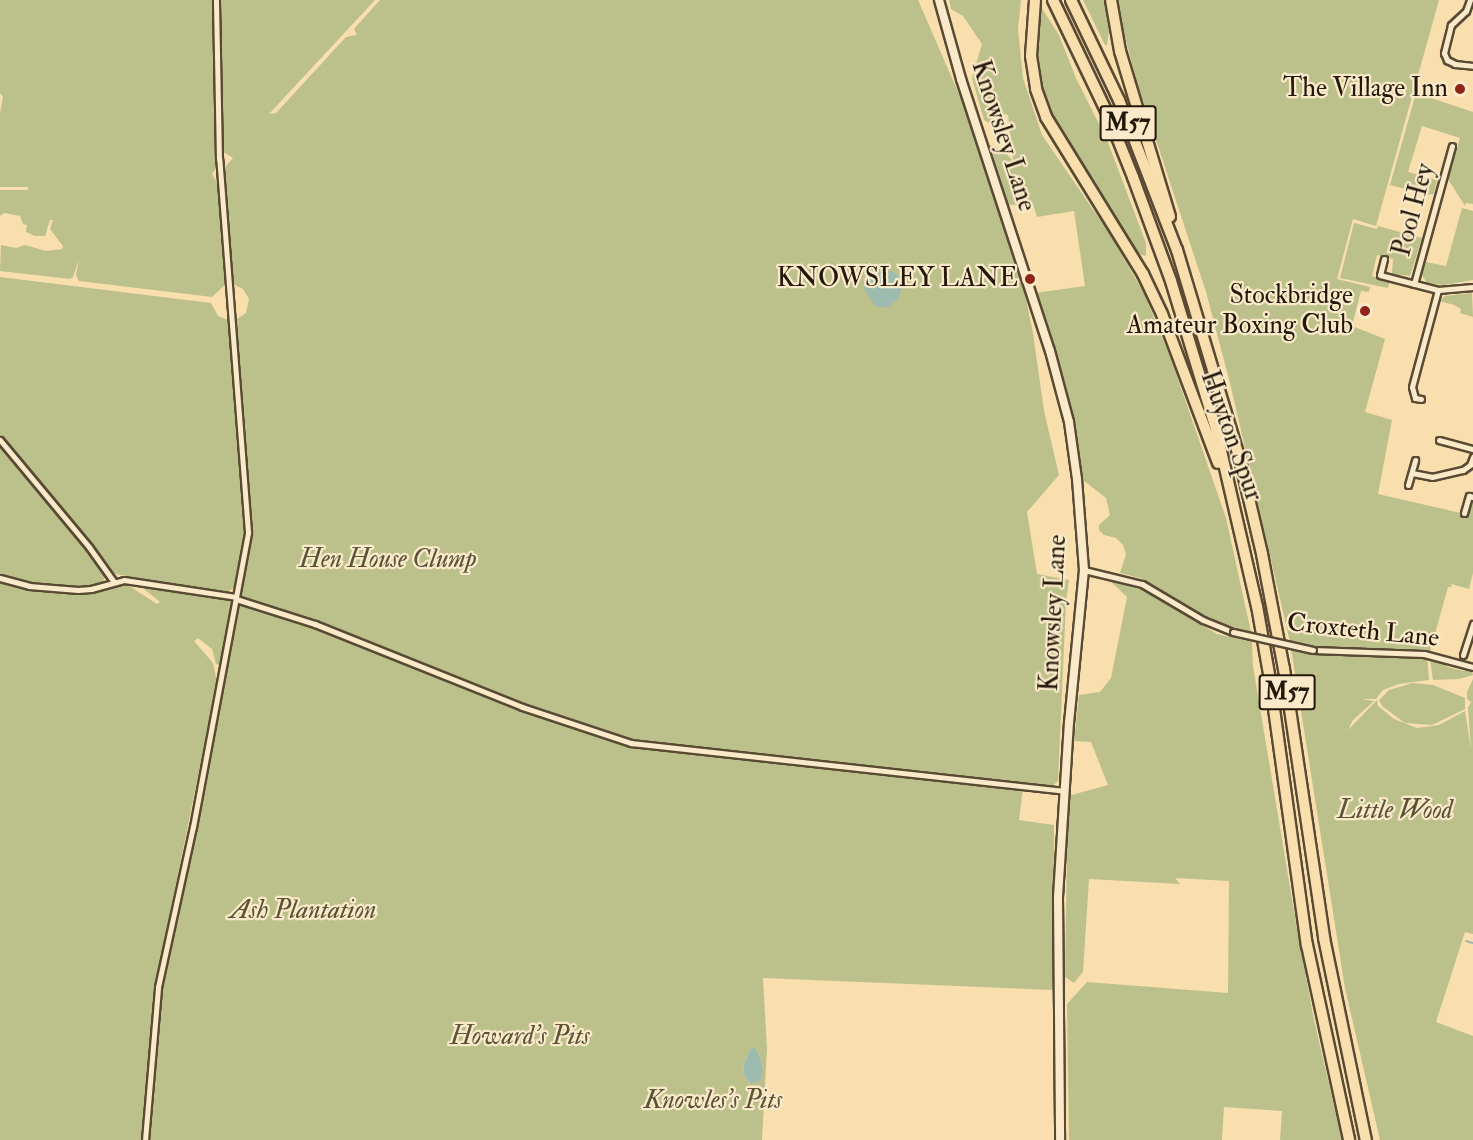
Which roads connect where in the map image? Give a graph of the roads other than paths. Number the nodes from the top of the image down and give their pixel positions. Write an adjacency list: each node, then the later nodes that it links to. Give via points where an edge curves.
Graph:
1 (216, 0): 29 (street, via 219,159 248,521 248,541)
2 (939, 0): 26 (main road, Knowsley Lane, via 1069,422)
3 (1053, 0): 25 (highway, M57, via 1109,117 1168,271 1204,385)
4 (1071, 0): 10 (highway, M57, via 1119,100)
5 (1111, 0): 10 (highway, M57, via 1120,51 1166,196)
6 (1470, 0): 8 (street, via 1466,11 1450,25 1444,53 1455,64)
7 (1034, 5): 25 (highway, Huyton Spur / M57, via 1031,56 1036,89 1046,117 1143,274)
8 (1473, 66)
9 (1452, 146): 12 (street, Pool Hey)
10 (1177, 250): 37 (highway, M57, via 1240,459 1262,554 1284,669 1324,938)
11 (1384, 259): 12 (street, Pool Hey, via 1380,275)
12 (1414, 284): 14 (street, Pool Hey)
13 (1473, 287): 14 (street, Pool Hey)
14 (1438, 290): 15 (street, Pool Hey, via 1412,387 1415,398)
15 (1421, 399)
16 (0, 440): 28 (street)
17 (1473, 449): 18 (street, via 1442,441)
18 (1443, 450)
19 (1415, 460): 21 (street)
20 (1472, 460): 21 (street, via 1463,470 1432,477)
21 (1412, 473): 22 (street)
22 (1408, 485)
23 (1473, 497): 24 (street, via 1469,496)
24 (1464, 513)
25 (1240, 528): 36 (highway, M57, via 1270,680 1307,945)
26 (1084, 570): 32 (street, Croxteth Lane, bridge, via 1142,584 1203,620 1233,632 1313,650 1424,654); 33 (main road, Knowsley Lane)
27 (0, 578): 28 (street, via 29,586 78,590)
28 (114, 582): 29 (street, via 140,582)
29 (236, 598): 33 (street, via 315,624 522,707 631,743); 34 (street, via 158,987)
30 (1473, 627): 31 (street)
31 (1463, 655)
32 (1473, 667)
33 (1064, 791): 35 (main road, Knowsley Lane, via 1058,898)
34 (145, 1140)
35 (1060, 1140)
36 (1349, 1140)
37 (1366, 1140)

